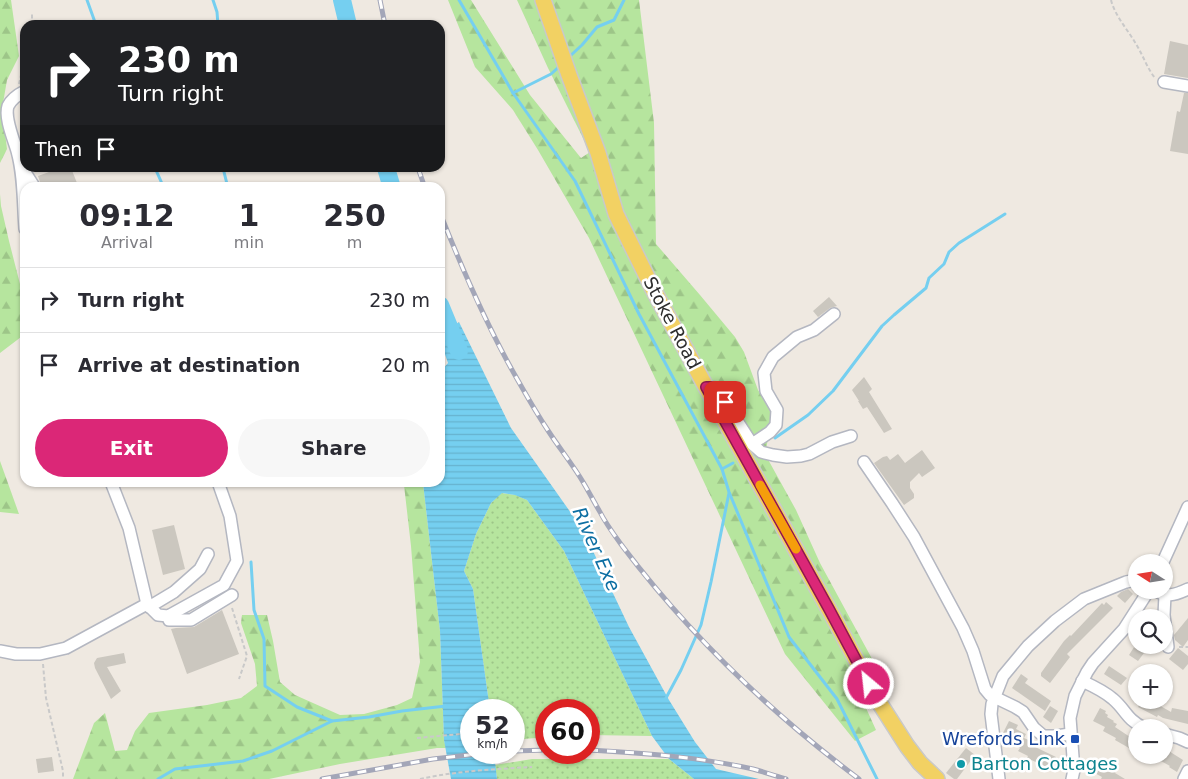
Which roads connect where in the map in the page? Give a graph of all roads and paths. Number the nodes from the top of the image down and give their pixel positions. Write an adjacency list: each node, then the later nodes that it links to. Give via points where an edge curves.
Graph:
1 (543, 0): 10 (main road, Stoke Road, via 598,152 616,214)
2 (1110, 0): 5 (path, via 1150,72)
3 (32, 12): 4 (path)
4 (32, 20)
5 (1164, 82): 6 (street)
6 (1188, 86)
7 (20, 94): 8 (street, via 8,107)
8 (20, 164)
9 (834, 314): 12 (street, via 814,330 797,337 773,357 764,373 766,390 777,410 776,424)
10 (706, 387): 12 (street, via 716,388); 41 (main road, Stoke Road, via 877,700 907,746)
11 (851, 436): 12 (street, via 800,456 761,452)
12 (752, 444)
13 (864, 462): 30 (street, via 914,538 963,628 985,688)
14 (113, 487): 24 (street, via 129,528)
15 (220, 487): 25 (street, via 230,516 237,561 224,585)
16 (1188, 507): 18 (street)
17 (208, 554): 24 (street, via 200,569 174,592)
18 (1167, 554)
19 (1128, 582): 30 (street, via 1084,600 1054,621 1003,676)
20 (1188, 589): 22 (street)
21 (232, 595): 25 (street, via 192,620 169,620); 28 (path, via 230,601 247,656)
22 (1173, 595)
23 (1143, 599): 29 (street)
24 (148, 605): 25 (street, via 158,615); 27 (street, via 66,648)
25 (168, 616)
26 (0, 651): 27 (street)
27 (40, 654): 39 (path)
28 (239, 679)
29 (1082, 681): 31 (street, via 1114,700); 33 (street, via 1071,712)
30 (995, 698): 33 (street, via 1023,712 1044,736); 42 (street, via 991,714)
31 (1130, 719)
32 (460, 734): 35 (path)
33 (1070, 734): 43 (street)
34 (1173, 736): 36 (street)
35 (417, 738)
36 (1188, 742)
37 (532, 767): 40 (path)
38 (1188, 771): 44 (street)
39 (63, 779)
40 (420, 779)
41 (937, 779)
42 (999, 779)
43 (1072, 779)
44 (1184, 779)

